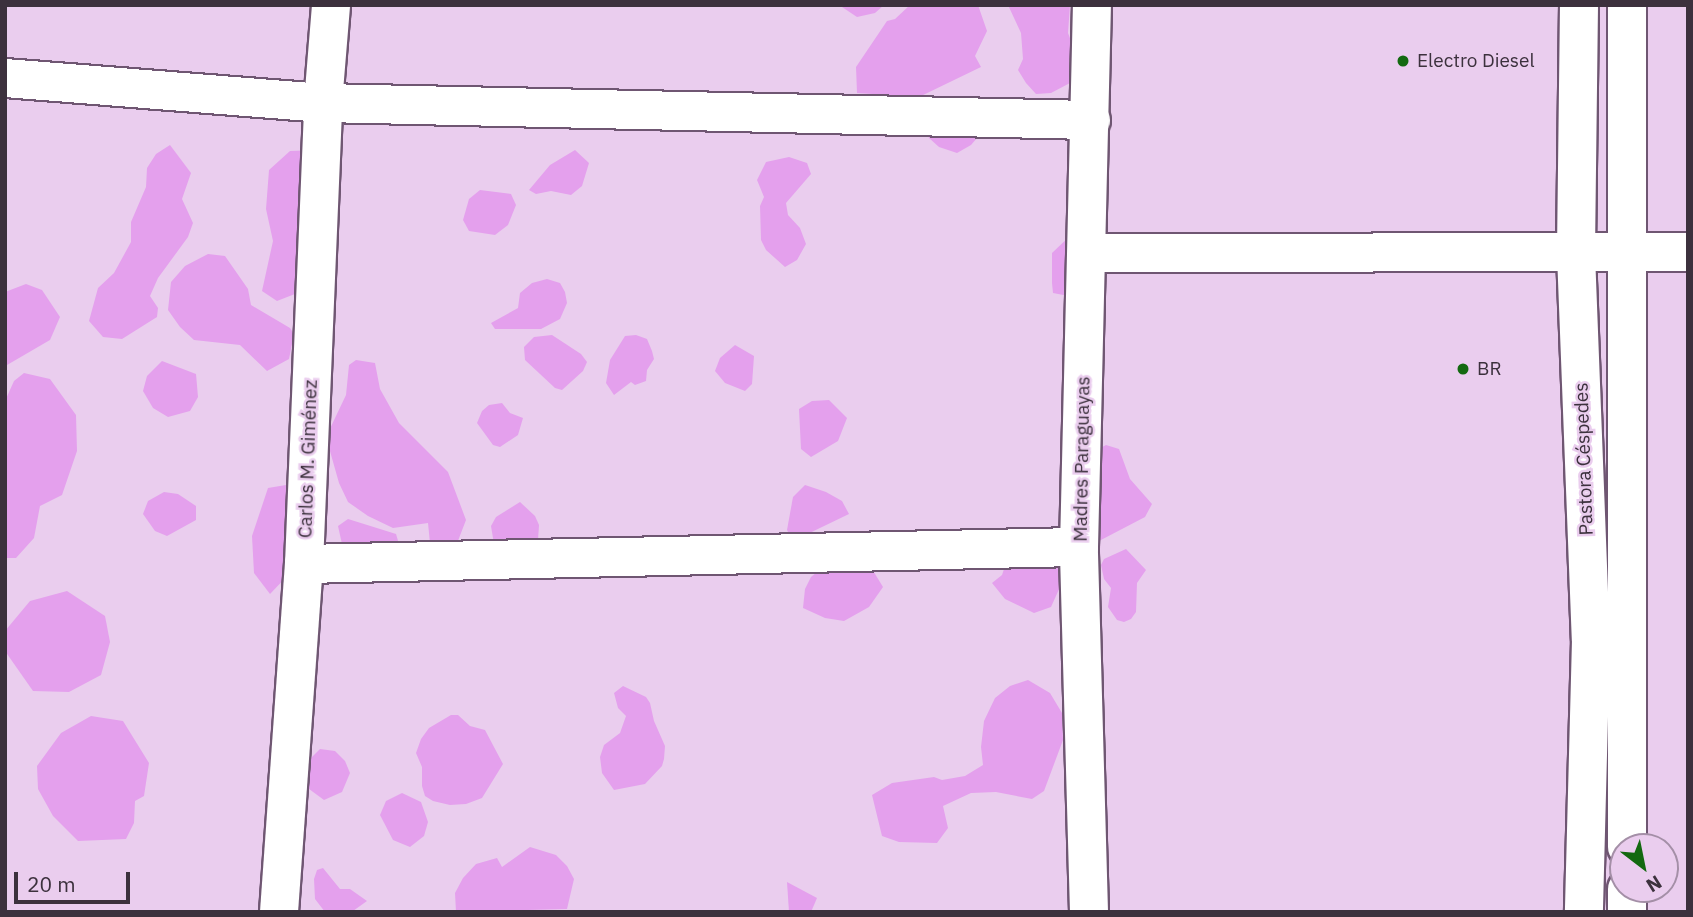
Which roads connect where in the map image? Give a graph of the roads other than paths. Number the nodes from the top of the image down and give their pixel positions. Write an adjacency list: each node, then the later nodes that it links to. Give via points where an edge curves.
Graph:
1 (331, 5): 6 (street, Carlos M. Giménez)
2 (1092, 5): 7 (street, Madres Paraguayas)
3 (1579, 5): 11 (street, Pastora Céspedes)
4 (1627, 5): 10 (street)
5 (5, 78): 6 (street)
6 (323, 103): 7 (street); 13 (street, Carlos M. Giménez)
7 (1091, 120): 9 (street, Madres Paraguayas)
8 (1688, 252): 10 (street)
9 (1087, 253): 11 (street); 12 (street, Madres Paraguayas)
10 (1628, 253): 11 (street); 14 (street)
11 (1576, 254): 17 (street, Pastora Céspedes, via 1591,640)
12 (1079, 547): 13 (street); 16 (street, Madres Paraguayas)
13 (304, 564): 15 (street, Carlos M. Giménez)
14 (1627, 833)
15 (279, 912)
16 (1090, 912)
17 (1584, 912)

